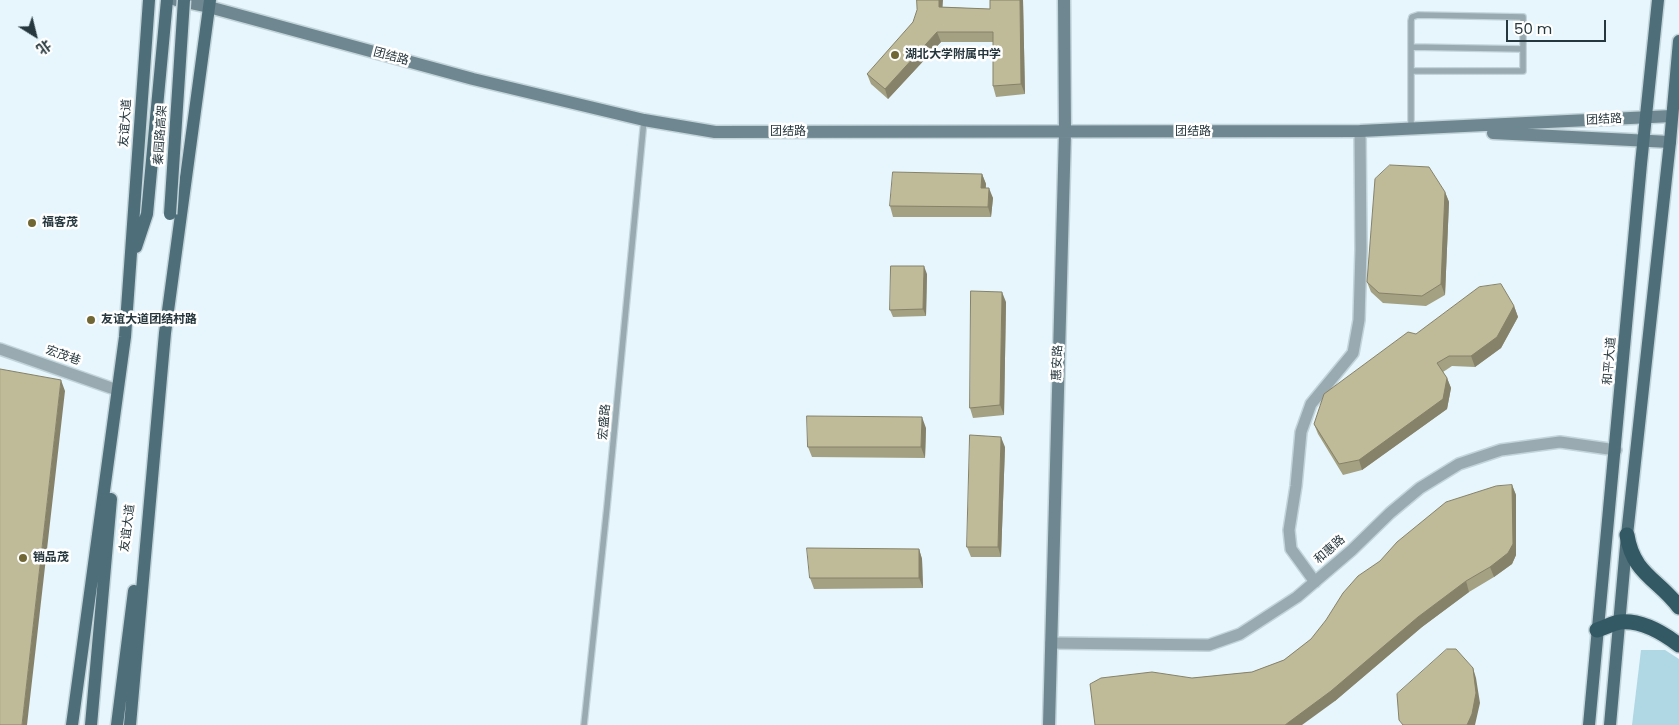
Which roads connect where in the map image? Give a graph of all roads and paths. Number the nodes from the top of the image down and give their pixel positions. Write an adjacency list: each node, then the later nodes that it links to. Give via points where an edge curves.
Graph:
1 (149, 0): 20 (main road, 友谊大道)
2 (167, 0): 20 (main road, 秦园路高架, via 148,214)
3 (176, 0): 7 (street, 团结路)
4 (184, 0): 21 (main road, 秦园路高架, bridge, via 170,214)
5 (1064, 0): 17 (street, 惠安路)
6 (1658, 0): 13 (main road, 和平大道)
7 (210, 4): 14 (street, 团结路, via 473,80); 21 (main road, 友谊大道)
8 (1679, 41): 12 (main road)
9 (1411, 48): 10 (lane); 10 (lane, via 1411,21 1418,14 1523,18); 11 (lane)
10 (1523, 50): 11 (lane, via 1523,71)
11 (1411, 71): 15 (lane)
12 (1672, 116): 13 (street, 团结路); 19 (main road)
13 (1646, 117): 15 (street, 团结路); 18 (main road, 和平大道)
14 (644, 120): 17 (street, 团结路, via 716,132); 38 (lane, 宏盛路)
15 (1413, 129): 16 (street, 团结路); 18 (street, 团结路)
16 (1360, 131): 17 (street, 团结路); 28 (street, via 1359,320 1353,353 1311,404 1301,432 1289,530 1291,549)
17 (1065, 132): 32 (street, 惠安路)
18 (1644, 140): 19 (street, 团结路); 26 (main road, 和平大道)
19 (1670, 142): 27 (main road)
20 (130, 265): 23 (main road, 友谊大道)
21 (173, 272): 22 (main road, 友谊大道)
22 (165, 334): 36 (main road, 友谊大道); 37 (main road, 友谊大道)
23 (124, 337): 25 (main road, 友谊大道); 35 (main road, 友谊大道)
24 (0, 349): 25 (street, 宏茂巷)
25 (117, 390): 34 (main road, 友谊大道)
26 (1616, 450): 28 (street, 和惠路, via 1560,442 1501,450 1458,464 1420,488); 31 (main road, 和平大道)
27 (1627, 535): 29 (highway, via 1642,570); 30 (main road)
28 (1315, 582): 32 (street, 和惠路, via 1298,597 1240,634 1209,645)
29 (1679, 607)
30 (1618, 622): 31 (highway); 33 (highway, via 1637,623); 41 (main road)
31 (1597, 630): 40 (main road, 和平大道)
32 (1051, 643): 39 (street, 惠安路)
33 (1679, 645)
34 (72, 725)
35 (91, 725)
36 (118, 725)
37 (130, 725)
38 (584, 725)
39 (1048, 725)
40 (1589, 725)
41 (1610, 725)

